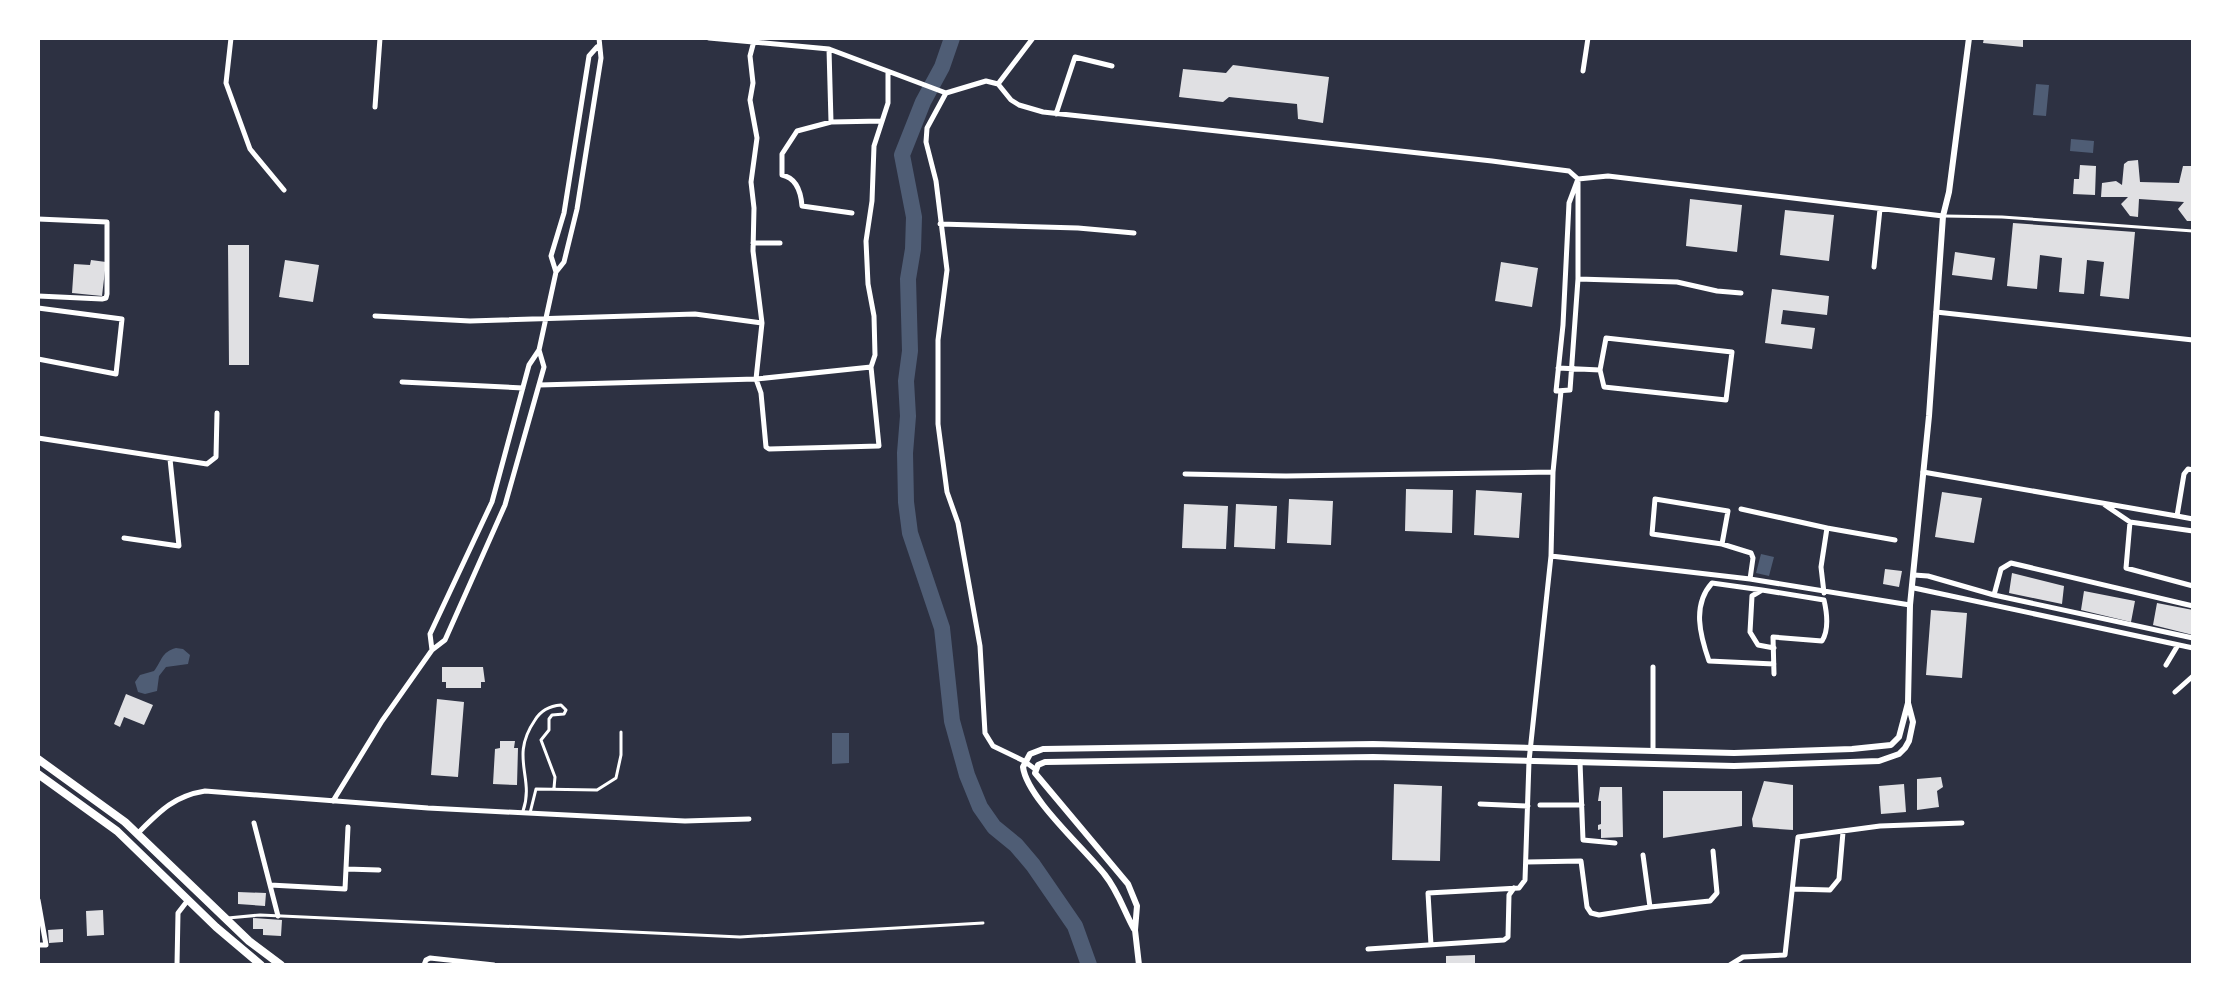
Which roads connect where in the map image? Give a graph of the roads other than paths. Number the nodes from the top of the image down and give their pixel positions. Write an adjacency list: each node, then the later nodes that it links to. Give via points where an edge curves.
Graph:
1 (231, 38): 21 (street, via 226,83 250,149)
2 (380, 38): 16 (street)
3 (599, 38): 9 (street)
4 (709, 38): 8 (street)
5 (1033, 38): 14 (street)
6 (1588, 38): 12 (street)
7 (1969, 38): 24 (street)
8 (754, 41): 10 (street); 29 (street)
9 (598, 46): 32 (street, via 601,58 577,209 564,262); 32 (street, via 589,56 567,198 551,256)
10 (829, 49): 13 (street); 19 (street)
11 (1112, 66): 17 (street, via 1075,57)
12 (1583, 71)
13 (891, 74): 15 (street); 18 (street)
14 (998, 84): 15 (street, via 976,82); 17 (street, via 1019,105)
15 (946, 93): 26 (street, via 927,128 926,142)
16 (375, 107)
17 (1056, 114): 20 (street, via 1492,161 1569,171)
18 (882, 121): 19 (street); 44 (street, via 874,146 866,241 874,316)
19 (831, 122): 23 (street, via 792,136 782,154 782,175 798,186 802,206)
20 (1578, 179): 22 (street, via 1608,176); 33 (street); 45 (street, via 1569,203)
21 (284, 190)
22 (1880, 209): 24 (street); 31 (street)
23 (852, 213)
24 (1943, 216): 27 (lane); 37 (street)
25 (38, 219): 35 (street, via 107,222 107,294 102,299)
26 (940, 224): 28 (street); 97 (street, via 947,270 938,340 938,424 947,492 958,523 977,630 985,733 993,746)
27 (2193, 231)
28 (1134, 233)
29 (753, 243): 30 (street); 40 (street)
30 (780, 243)
31 (1874, 267)
32 (556, 272): 39 (street)
33 (1578, 279): 34 (street, via 1677,282); 46 (street)
34 (1741, 293)
35 (38, 296)
36 (38, 309): 43 (street, via 122,319 116,374)
37 (1936, 312): 41 (street); 57 (street)
38 (375, 316): 39 (street)
39 (545, 319): 40 (street, via 695,314); 42 (street)
40 (762, 323): 48 (street)
41 (2193, 340)
42 (539, 350): 50 (street, via 544,367); 51 (street)
43 (38, 359)
44 (871, 367): 48 (street); 48 (street, via 879,446 769,449)
45 (1558, 368): 46 (street); 52 (street, via 1556,391)
46 (1572, 369): 47 (street); 52 (street, via 1570,390)
47 (1600, 370): 47 (street, via 1604,387 1726,400 1732,352 1606,338)
48 (756, 379): 50 (street)
49 (402, 382): 51 (street)
50 (539, 385): 84 (street, via 505,505 445,640)
51 (523, 388): 84 (street, via 492,502 430,634)
52 (1561, 391): 58 (street)
53 (217, 413): 55 (street, via 213,461)
54 (38, 438): 55 (street)
55 (170, 458): 67 (street, via 179,546)
56 (2193, 470): 62 (street, via 2184,474)
57 (1922, 471): 60 (street); 71 (street)
58 (1553, 472): 59 (street); 70 (street)
59 (1185, 474)
60 (2105, 504): 62 (street); 64 (street)
61 (1741, 509): 65 (street)
62 (2177, 516): 63 (street)
63 (2193, 519)
64 (2130, 522): 66 (street); 73 (street, via 2126,568)
65 (1827, 528): 68 (street); 76 (street, via 1821,567)
66 (2193, 531)
67 (124, 538)
68 (1895, 540)
69 (1722, 544): 69 (street, via 1728,511 1655,499 1652,534); 72 (street, via 1751,553)
70 (1551, 556): 72 (street); 93 (street)
71 (1914, 575): 74 (street); 77 (street)
72 (1750, 579): 76 (street)
73 (2193, 586)
74 (1914, 588): 78 (street); 81 (street)
75 (1762, 590): 82 (street, via 1752,596 1750,632 1758,645); 82 (street, via 1824,600 1822,641 1773,637); 85 (street, via 1712,583 1700,605 1700,634 1709,661)
76 (1824, 593): 78 (street)
77 (1994, 595): 79 (street, via 2001,569 2011,563); 80 (street)
78 (1910, 605): 91 (street)
79 (2193, 606)
80 (2193, 638)
81 (2178, 645): 83 (street); 86 (street)
82 (1774, 648): 85 (street)
83 (2193, 648)
84 (432, 650): 104 (street)
85 (1774, 664): 88 (street)
86 (2166, 665)
87 (1653, 667): 95 (street)
88 (1774, 674)
89 (2193, 676): 90 (street)
90 (2175, 692)
91 (1908, 703): 94 (street, via 1899,737); 99 (street, via 1913,722 1909,741 1899,754)
92 (621, 732): 103 (lane, via 616,778 597,790)
93 (1530, 748): 95 (street); 97 (street, via 1373,744 1043,749); 98 (street)
94 (1878, 748): 95 (street); 99 (street)
95 (1653, 751)
96 (38, 759): 116 (main road)
97 (1024, 761): 101 (street); 133 (street, via 1028,786 1105,874)
98 (1529, 761): 100 (street); 101 (street, via 1373,757 1045,762); 108 (street)
99 (1879, 761): 100 (street, via 1734,766)
100 (1580, 762): 107 (street)
101 (1035, 769): 133 (street, via 1128,884 1137,906)
102 (38, 774): 127 (main road, via 117,831)
103 (554, 788): 109 (lane, via 541,740 552,715 564,714 561,705 538,715 524,741 527,792); 110 (lane, via 536,789)
104 (333, 801): 109 (street); 116 (street, via 205,791 184,795)
105 (1480, 804): 108 (street)
106 (1540, 805): 107 (street)
107 (1582, 805): 117 (street, via 1583,840)
108 (1528, 806): 120 (street)
109 (522, 813): 110 (street)
110 (530, 813): 111 (street)
111 (749, 819)
112 (254, 823): 123 (street)
113 (1962, 823): 115 (street)
114 (348, 827): 121 (street)
115 (1843, 832): 125 (street, via 1798,837); 125 (street, via 1839,879 1830,890)
116 (138, 833): 130 (main road)
117 (1615, 843)
118 (1713, 851): 128 (street, via 1717,893 1710,901)
119 (1643, 855): 128 (street)
120 (1527, 862): 124 (street, via 1523,886); 128 (street, via 1581,861 1591,913)
121 (346, 869): 122 (street); 123 (street, via 345,889)
122 (379, 870)
123 (270, 885): 129 (street)
124 (1515, 888): 135 (street, via 1509,895 1507,939); 135 (street, via 1428,893)
125 (1793, 889): 143 (street, via 1785,955 1743,957)
126 (38, 900): 134 (street, via 46,945)
127 (188, 900): 132 (main road); 137 (street, via 178,913)
128 (1650, 907)
129 (278, 916): 130 (lane); 131 (lane, via 740,937)
130 (225, 918): 132 (street); 139 (main road)
131 (983, 923)
132 (216, 927): 138 (main road)
133 (1135, 930): 142 (street)
134 (38, 945)
135 (1431, 945): 136 (street)
136 (1368, 949)
137 (177, 965)
138 (261, 965)
139 (281, 965)
140 (424, 965): 141 (street, via 430,958)
141 (494, 965)
142 (1139, 965)
143 (1730, 965)

